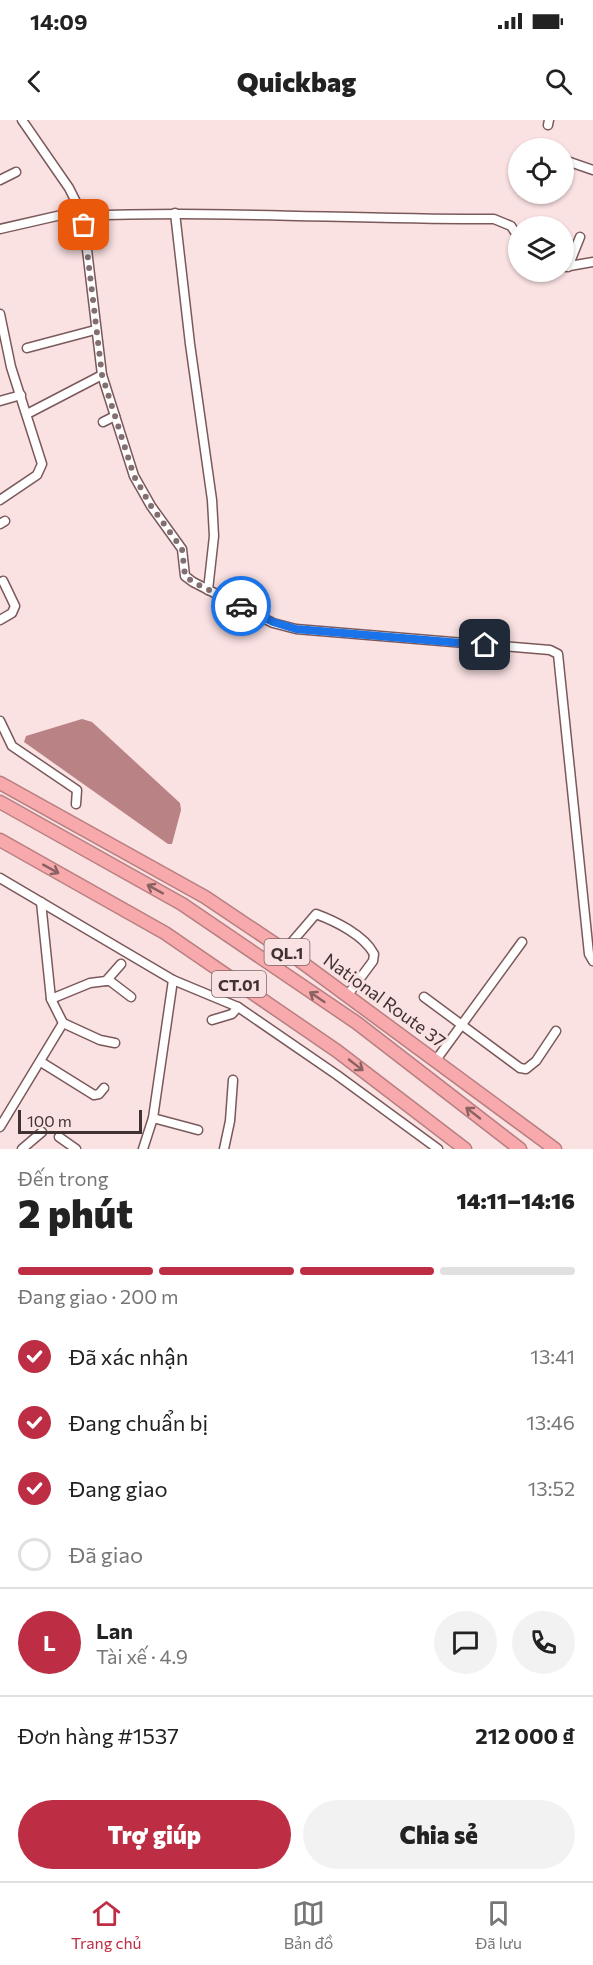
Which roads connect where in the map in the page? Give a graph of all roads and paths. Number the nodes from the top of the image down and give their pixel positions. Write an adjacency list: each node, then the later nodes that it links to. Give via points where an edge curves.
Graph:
1 (22, 120): 6 (street)
2 (574, 163): 3 (street)
3 (593, 170)
4 (16, 172): 5 (street)
5 (0, 180)
6 (79, 207): 8 (street); 10 (street, via 70,213)
7 (175, 213): 8 (street); 9 (street, via 494,219); 27 (street, via 212,500 214,536)
8 (84, 216): 17 (street)
9 (508, 225)
10 (0, 229)
11 (580, 237): 12 (street)
12 (574, 250)
13 (593, 262): 14 (street)
14 (574, 266)
15 (0, 314): 16 (street)
16 (1, 327): 20 (street)
17 (95, 330): 18 (street); 19 (street)
18 (27, 348)
19 (102, 375): 22 (street); 23 (street)
20 (21, 395): 21 (street); 22 (street)
21 (0, 401)
22 (27, 414): 25 (street, via 41,470)
23 (115, 416): 24 (street); 27 (street, via 134,476 182,549 185,576)
24 (103, 422)
25 (0, 500)
26 (3, 581): 28 (street, via 15,606 12,613)
27 (208, 590): 38 (street, via 296,629 550,650 558,654 589,954)
28 (0, 620)
29 (0, 721): 32 (street, via 12,746 77,790)
30 (0, 783): 37 (highway, National Route 37 / QL.1, via 205,897)
31 (0, 802): 67 (highway, CT.01, one-way to 31, via 357,1023 182,904)
32 (76, 804)
33 (0, 840): 66 (highway, CT.01, one-way to 66, via 165,933 337,1051)
34 (0, 878): 35 (street)
35 (41, 902): 40 (street); 45 (street)
36 (522, 942): 49 (street)
37 (285, 950): 42 (highway, National Route 37 / QL.1); 42 (street, via 316,914 370,945 373,961)
38 (593, 961)
39 (121, 964): 41 (street)
40 (173, 980): 46 (street); 56 (street)
41 (106, 981): 43 (street); 45 (street, via 90,983)
42 (347, 996): 52 (highway, National Route 37 / QL.1)
43 (131, 997)
44 (424, 997): 49 (street)
45 (51, 999): 48 (street)
46 (238, 1007): 47 (street, via 231,1014); 65 (street)
47 (212, 1020)
48 (63, 1023): 51 (street); 53 (street)
49 (462, 1025): 50 (street, via 526,1069 536,1061); 52 (street)
50 (556, 1030)
51 (115, 1043)
52 (436, 1060): 68 (highway, National Route 37 / QL.1)
53 (41, 1062): 55 (street, via 93,1095); 57 (street)
54 (233, 1080): 64 (street)
55 (104, 1088)
56 (153, 1118): 58 (street); 63 (street)
57 (0, 1127)
58 (198, 1130)
59 (42, 1132): 61 (street)
60 (59, 1137): 62 (street)
61 (21, 1149)
62 (76, 1149)
63 (143, 1149)
64 (224, 1149)
65 (438, 1149)
66 (465, 1149)
67 (519, 1149)
68 (555, 1149)

